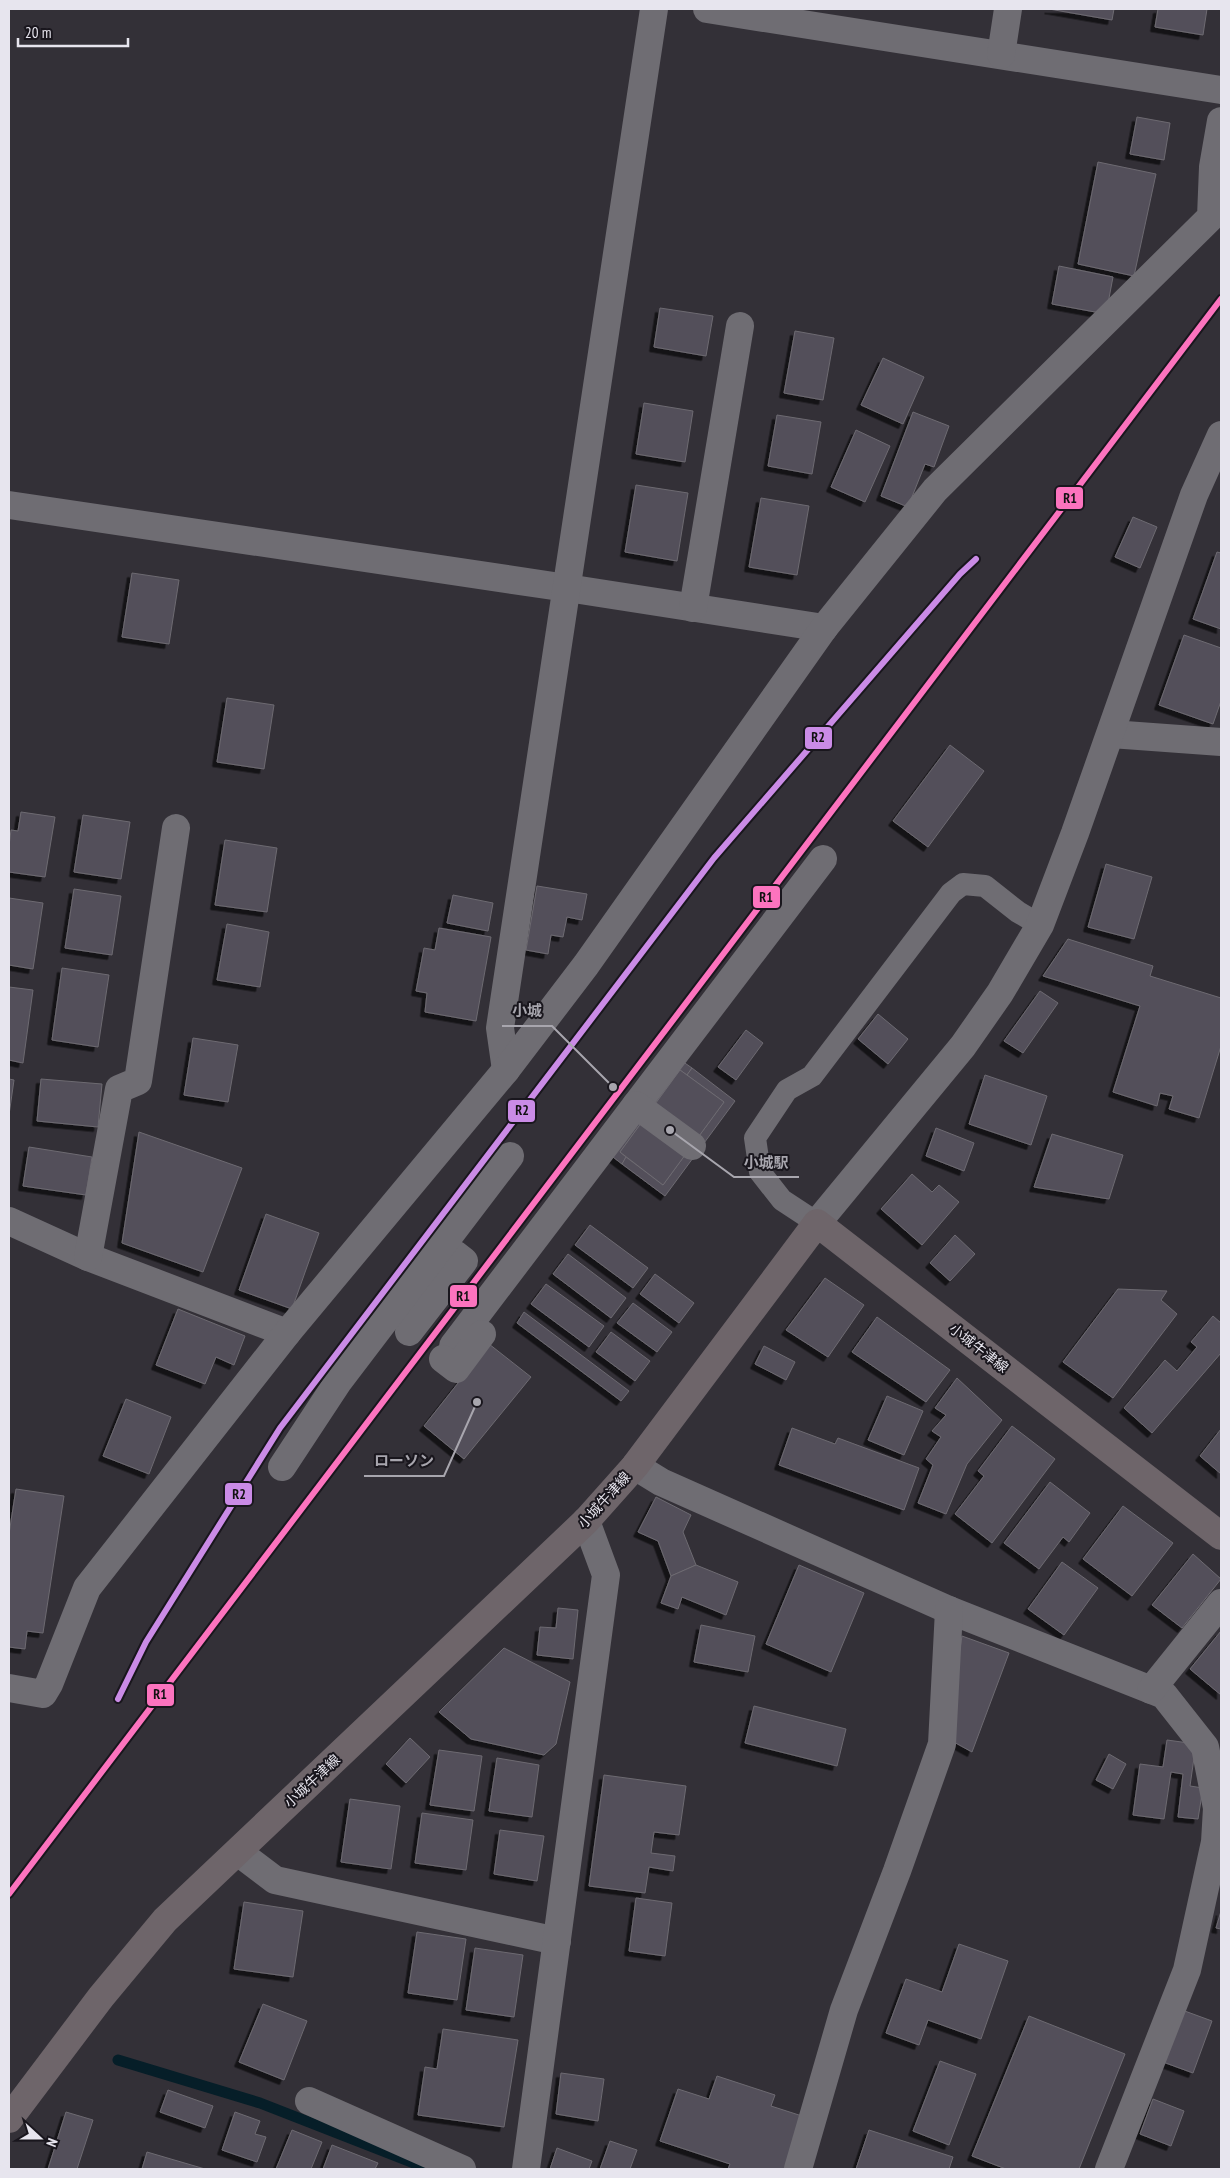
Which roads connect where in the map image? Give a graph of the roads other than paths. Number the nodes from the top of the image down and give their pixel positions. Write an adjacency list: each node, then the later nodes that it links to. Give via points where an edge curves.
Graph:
1 (654, 9): 12 (street)
2 (707, 9): 4 (street)
3 (1008, 9): 5 (street)
4 (782, 15): 5 (street)
5 (1001, 55): 6 (street)
6 (1221, 90)
7 (1221, 121): 8 (street, via 1212,167)
8 (1216, 217): 14 (street, via 935,490)
9 (740, 326): 13 (street)
10 (1221, 435): 15 (street, via 1194,495)
11 (9, 505): 12 (street)
12 (567, 588): 13 (street); 20 (street, via 500,1028)
13 (693, 608): 14 (street)
14 (824, 628): 20 (street, via 586,966)
15 (1111, 734): 16 (street); 19 (street)
16 (1221, 742)
17 (176, 828): 26 (street, via 138,1081 119,1089)
18 (823, 860): 21 (street)
19 (1040, 925): 25 (street, via 1000,994 962,1046); 25 (lane, via 986,886 963,884 951,893 812,1076 787,1090 755,1138 760,1172 782,1200)
20 (506, 1070): 28 (street)
21 (640, 1108): 22 (street); 27 (street, via 530,1258 448,1352)
22 (692, 1146)
23 (510, 1156): 27 (street)
24 (9, 1221): 26 (street)
25 (817, 1222): 29 (main road, 小城牛津線); 32 (main road, 小城牛津線)
26 (88, 1257): 28 (street)
27 (400, 1321): 30 (street, via 338,1382)
28 (287, 1333): 35 (street, via 87,1588 44,1694)
29 (635, 1466): 31 (main road, 小城牛津線); 34 (street, via 661,1482)
30 (282, 1467)
31 (586, 1521): 37 (main road, 小城牛津線); 38 (street, via 606,1575)
32 (1221, 1536)
33 (1221, 1603): 36 (street)
34 (948, 1610): 36 (street); 43 (street, via 942,1744 844,2010)
35 (9, 1688)
36 (1151, 1690): 44 (street, via 1164,1695 1205,1747 1217,1808 1215,1842 1187,1970)
37 (238, 1852): 38 (street, via 275,1880); 40 (main road, 小城牛津線, via 165,1920 101,1997)
38 (557, 1941): 42 (street)
39 (309, 2101): 41 (street)
40 (9, 2119)
41 (462, 2169)
42 (526, 2169)
43 (798, 2169)
44 (1109, 2169)

